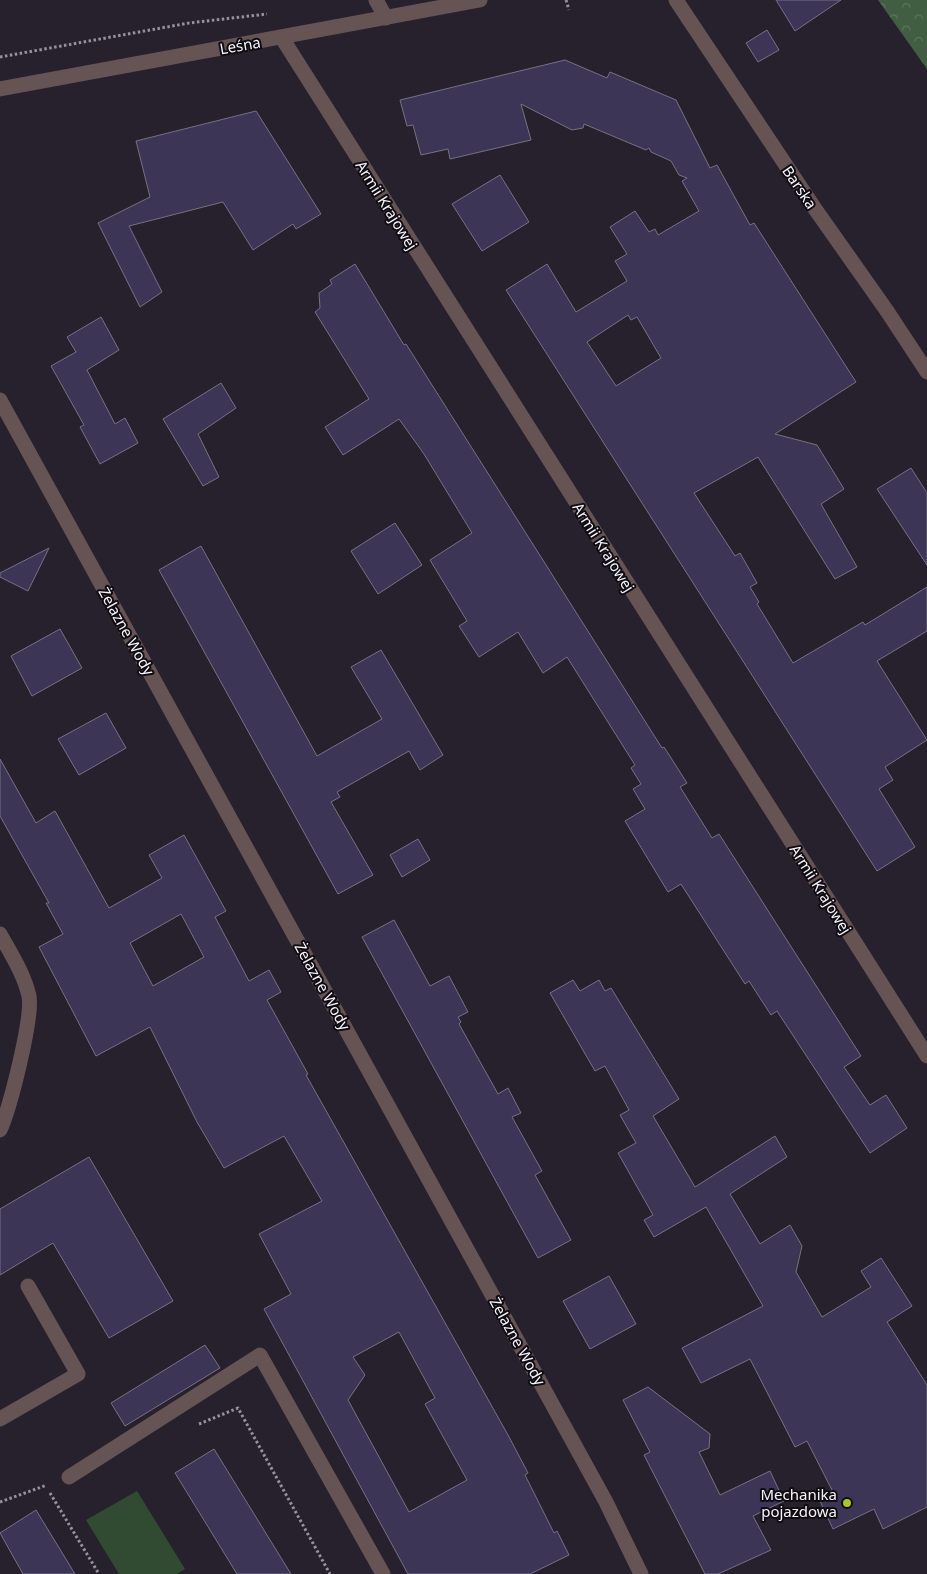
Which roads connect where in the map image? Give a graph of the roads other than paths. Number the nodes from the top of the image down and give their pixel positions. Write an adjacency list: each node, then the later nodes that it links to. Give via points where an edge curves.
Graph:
1 (376, 0): 4 (street)
2 (480, 0): 4 (street, Leśna)
3 (676, 0): 7 (street, Barska)
4 (386, 18): 5 (street, Leśna)
5 (282, 38): 6 (street, Leśna); 10 (street, Armii Krajowej)
6 (0, 89)
7 (927, 372)
8 (0, 400): 16 (street, Żelazne Wody, via 606,1502)
9 (0, 934): 11 (street, via 24,980 29,998 29,1017)
10 (927, 1056)
11 (0, 1130)
12 (28, 1286): 13 (street, via 78,1374)
13 (0, 1419)
14 (69, 1477): 15 (street, via 260,1356)
15 (383, 1574)
16 (641, 1574)

